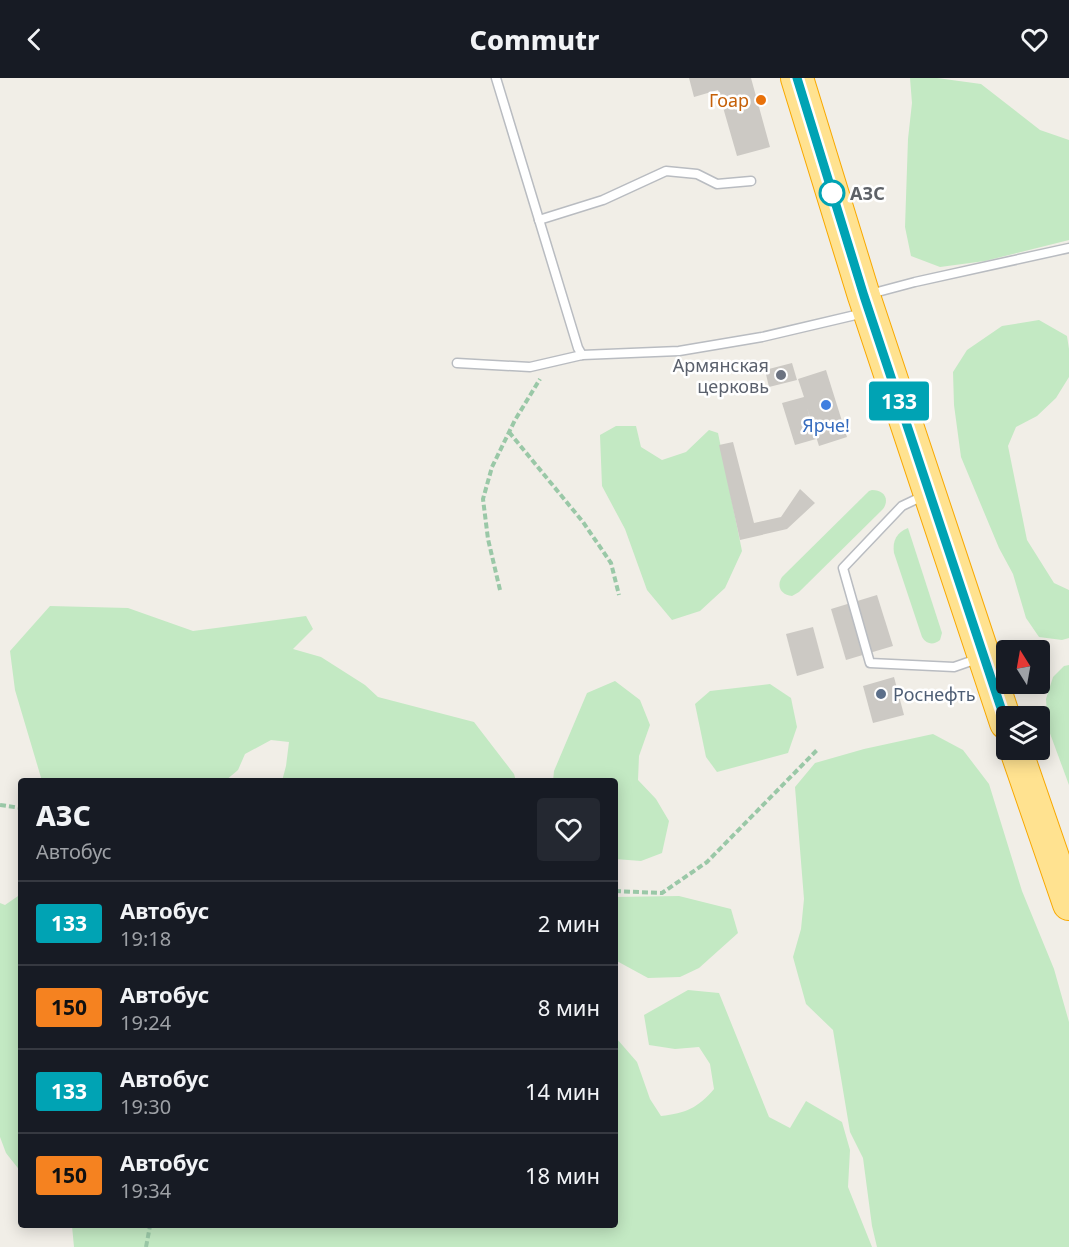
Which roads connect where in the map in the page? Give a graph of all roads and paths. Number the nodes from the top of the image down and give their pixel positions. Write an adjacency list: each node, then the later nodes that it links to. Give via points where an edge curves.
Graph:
1 (496, 78): 4 (lane)
2 (797, 78): 6 (highway)
3 (751, 181): 4 (lane, via 717,184 696,174 666,171 603,200)
4 (539, 220): 7 (lane)
5 (1069, 248): 6 (lane, via 915,282)
6 (867, 304): 7 (lane, via 762,337 680,351); 11 (highway)
7 (582, 355): 9 (lane)
8 (457, 363): 9 (lane, via 530,368)
9 (550, 363): 10 (path)
10 (509, 432): 12 (path, via 492,467 483,499); 13 (path, via 583,522 610,563)
11 (929, 493): 14 (highway); 14 (lane, via 902,506 843,568 870,663 954,668)
12 (500, 590)
13 (619, 596)
14 (984, 657): 15 (highway)
15 (1000, 706)
16 (818, 749): 20 (path, via 707,862 662,893)
17 (1019, 760): 21 (highway)
18 (0, 805): 19 (path)
19 (18, 808)
20 (618, 891)
21 (1069, 904)
22 (150, 1228): 23 (path)
23 (146, 1247)

